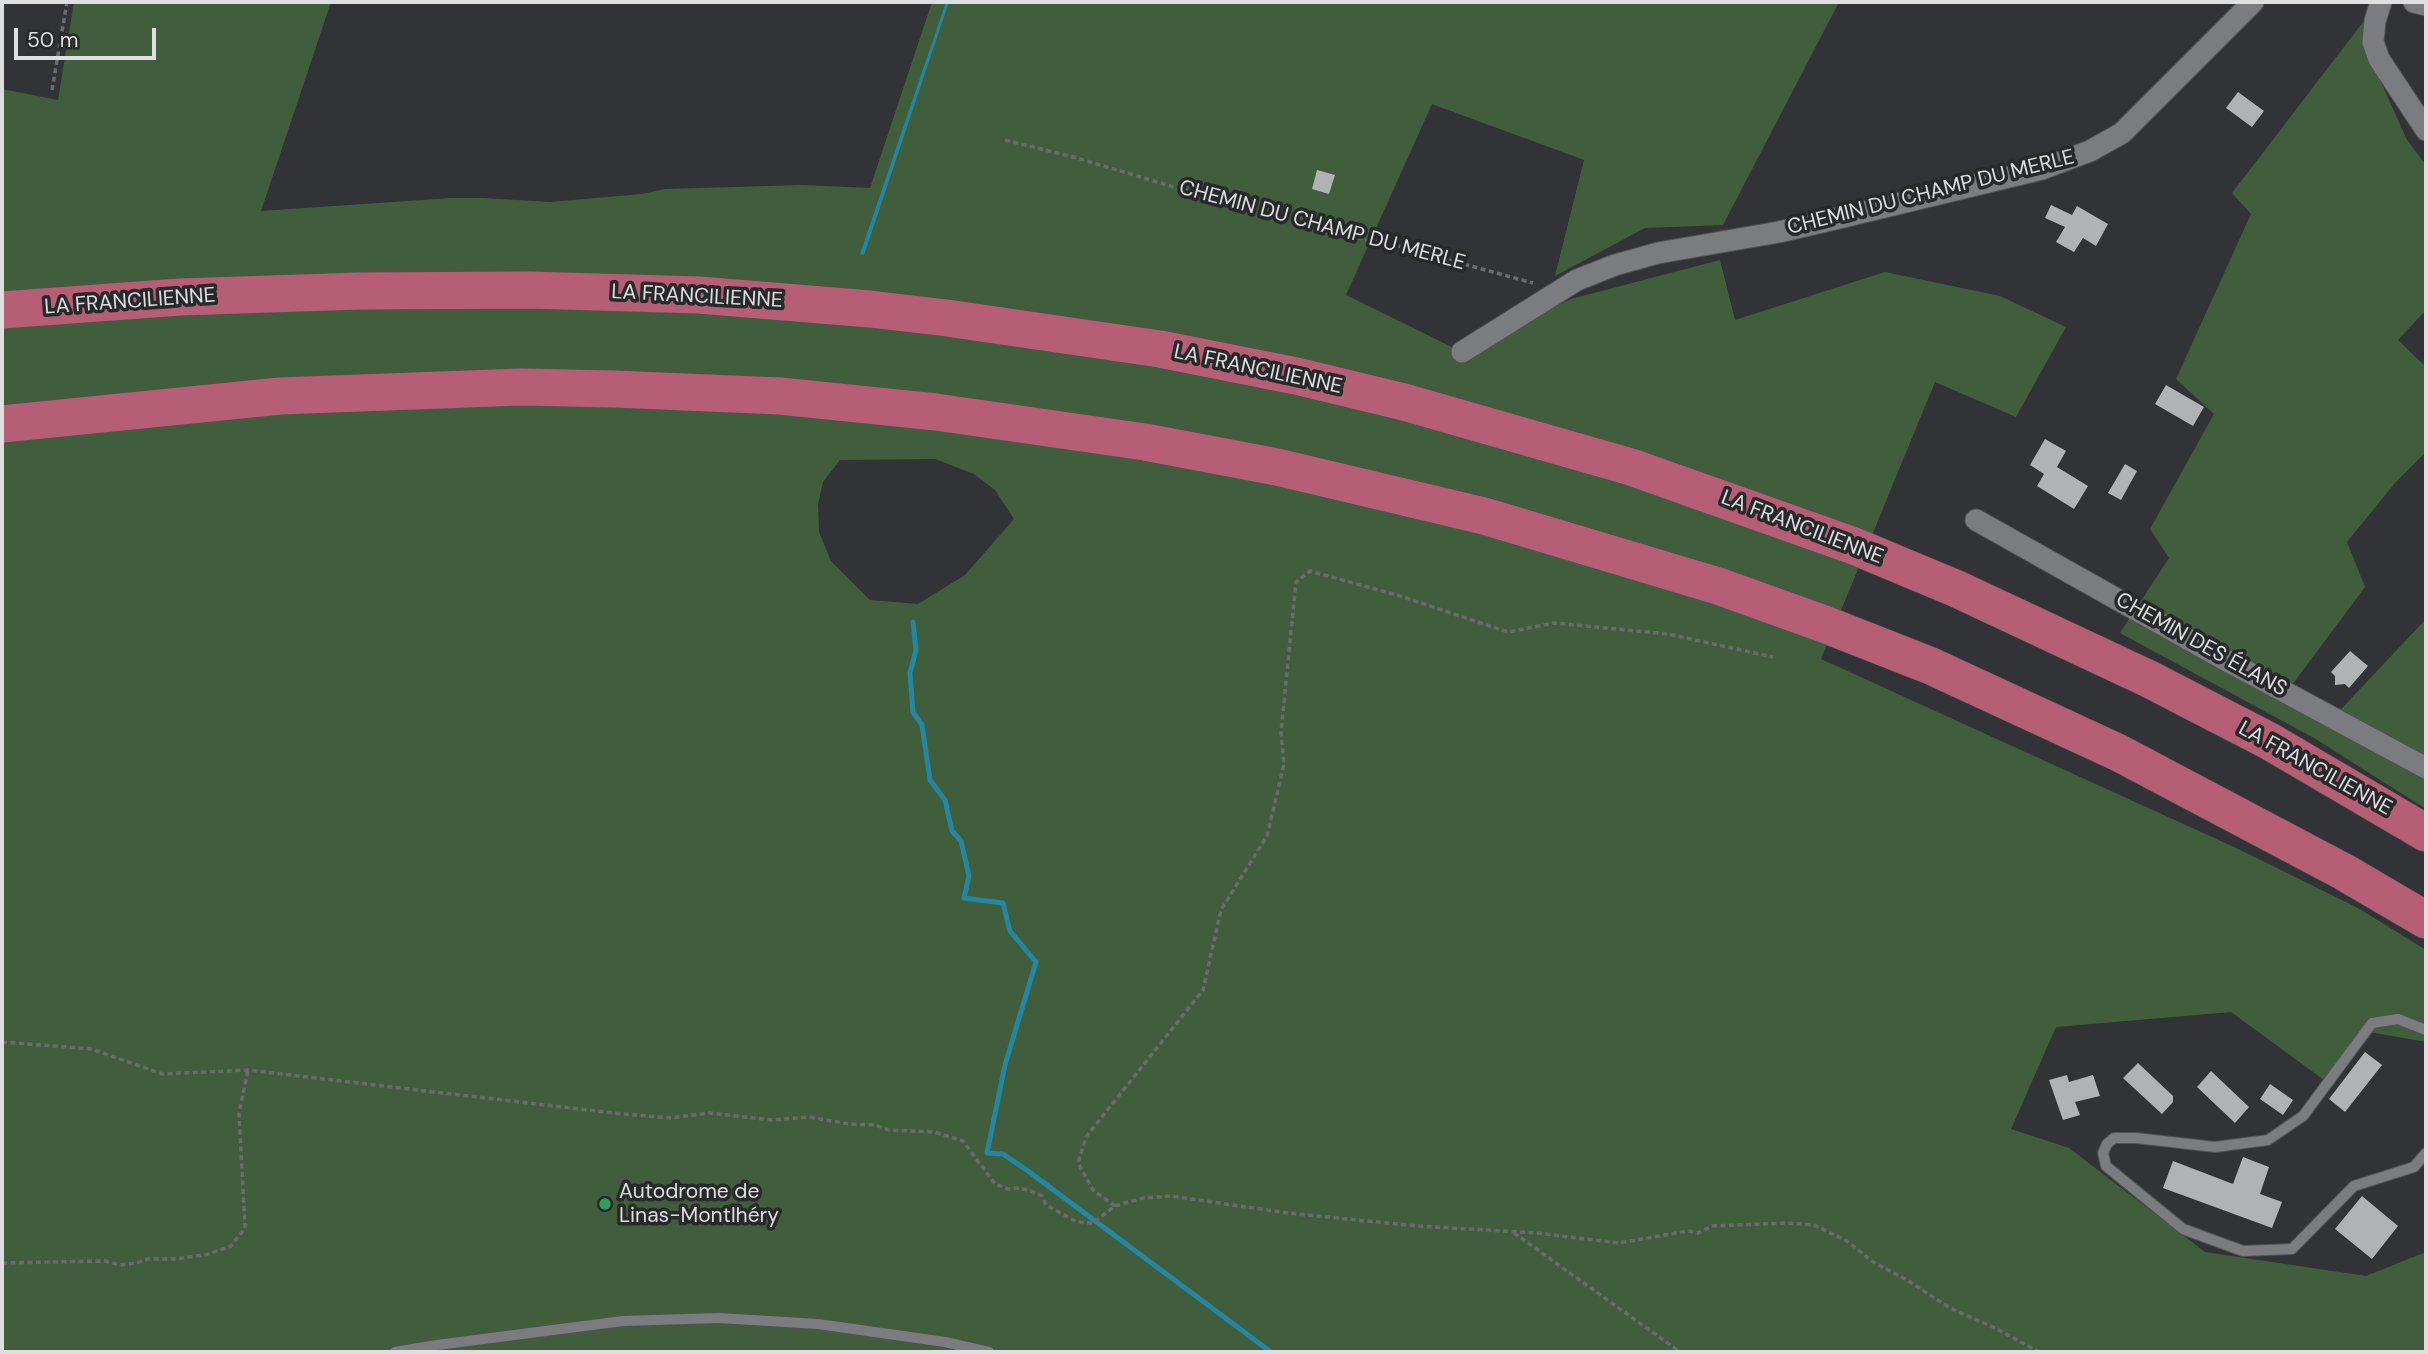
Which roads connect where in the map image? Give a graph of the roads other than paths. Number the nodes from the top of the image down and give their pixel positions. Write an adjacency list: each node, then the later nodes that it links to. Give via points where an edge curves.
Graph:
1 (2253, 2): 7 (street, CHEMIN DU CHAMP DU MERLE, via 2122,133 2063,162 1779,232 1615,265 1577,280)
2 (2381, 2): 5 (street, via 2373,42 2378,59)
3 (2414, 2): 4 (street)
4 (2426, 5)
5 (2426, 130)
6 (2, 310): 11 (highway, LA FRANCILIENNE, via 180,297 360,291 699,295 947,318 1147,347 1296,376 1630,467 1854,546 2149,679 2269,741)
7 (1462, 352)
8 (2, 424): 12 (highway, via 280,396 522,387 615,389 780,396 936,412 1144,442 1277,467 1484,516 1717,586 1931,666 2119,752)
9 (1976, 520): 10 (street, CHEMIN DES ÉLANS)
10 (2426, 768)
11 (2426, 833)
12 (2426, 920)
13 (2426, 1030): 14 (lane, via 2398,1019 2372,1023 2303,1116 2268,1140 2215,1147 2114,1138 2103,1153 2106,1166 2183,1228 2244,1251 2292,1249 2354,1186 2414,1167)
14 (2426, 1153)
15 (395, 1352): 16 (lane, via 623,1321 719,1318 818,1324)
16 (989, 1352)

